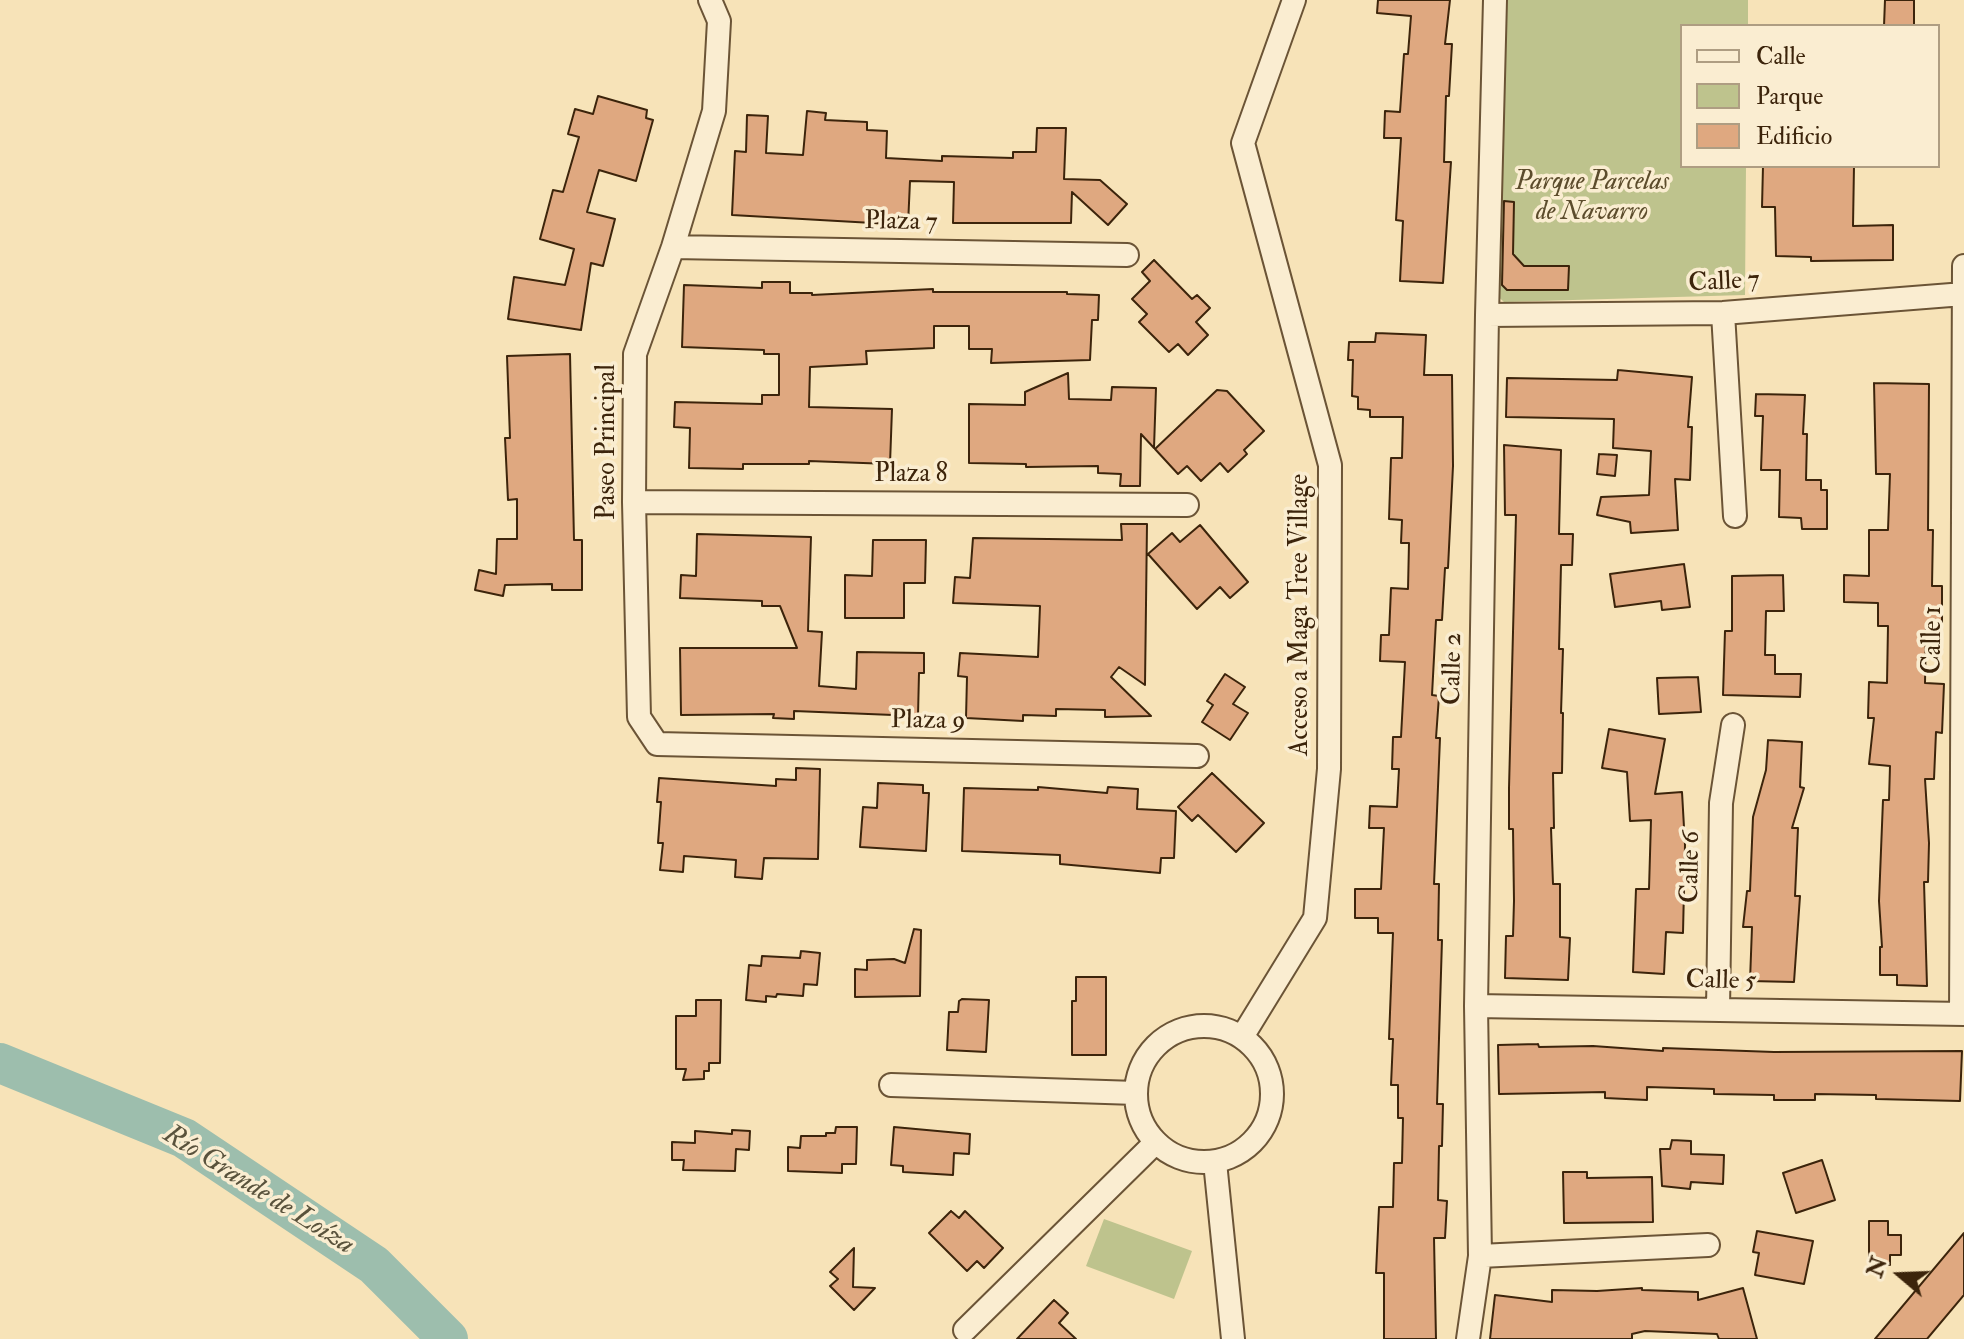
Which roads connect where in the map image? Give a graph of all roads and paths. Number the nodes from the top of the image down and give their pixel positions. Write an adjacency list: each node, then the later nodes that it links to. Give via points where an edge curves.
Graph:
1 (1294, 0): 19 (street, Acceso a Maga Tree Village, via 1243,143 1330,465 1329,769 1315,918)
2 (1495, 0): 9 (street, Calle 2)
3 (712, 5): 4 (street, Paseo Principal, via 719,21 714,111)
4 (673, 247): 5 (street, Plaza 7); 10 (street, Paseo Principal, via 635,354)
5 (1127, 255)
6 (1964, 266): 7 (street, Calle 1)
7 (1964, 294): 8 (street, Calle 7); 18 (street, Calle 1)
8 (1723, 313): 9 (street, Calle 7); 12 (street)
9 (1487, 315): 16 (street, Calle 2)
10 (634, 502): 11 (street, Plaza 8); 14 (street, Paseo Principal, via 639,717)
11 (1187, 505)
12 (1735, 516)
13 (1733, 725): 17 (street, Calle 6, via 1721,803)
14 (657, 744): 15 (street, Plaza 9)
15 (1197, 756)
16 (1476, 1006): 17 (street, Calle 5); 25 (street, Calle 2)
17 (1718, 1010): 18 (street, Calle 5)
18 (1963, 1014)
19 (1242, 1037): 21 (street, via 1203,1026 1164,1039 1149,1054); 23 (street, via 1270,1074 1273,1097 1268,1120 1255,1140)
20 (891, 1085): 21 (street)
21 (1136, 1093): 22 (street, via 1145,1128)
22 (1156, 1142): 23 (street, via 1183,1159); 26 (street)
23 (1215, 1162): 27 (street)
24 (1708, 1245): 25 (street)
25 (1480, 1256): 28 (street, Calle 2)
26 (965, 1330)
27 (1233, 1339)
28 (1468, 1339)

